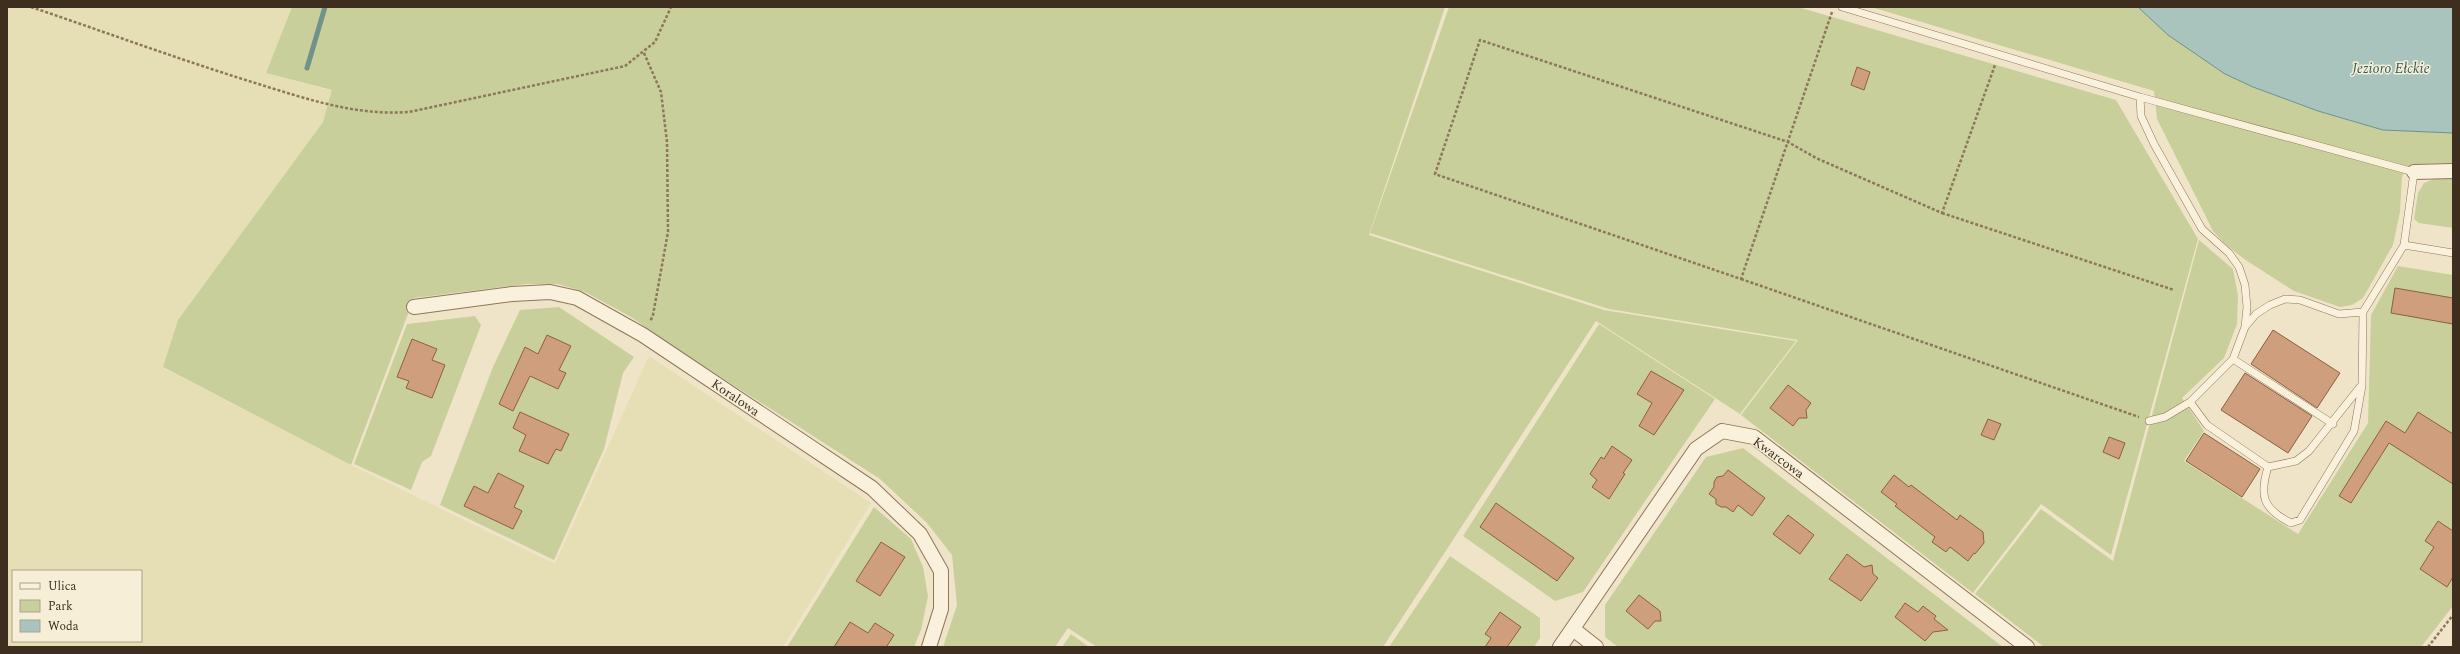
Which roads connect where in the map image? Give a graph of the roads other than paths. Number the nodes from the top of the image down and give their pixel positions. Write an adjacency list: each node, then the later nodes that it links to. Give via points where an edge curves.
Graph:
1 (1842, 7): 2 (lane)
2 (2140, 97): 4 (lane); 9 (lane, via 2141,116 2154,144 2202,230 2229,253 2239,267 2245,285)
3 (2453, 171): 4 (street)
4 (2414, 172): 5 (lane)
5 (2404, 245): 6 (lane); 8 (lane)
6 (2453, 253)
7 (414, 307): 17 (street, Koralowa, via 512,294 550,292 577,298 643,335 872,488 920,534 941,571 941,609)
8 (2363, 312): 9 (lane, via 2339,314 2300,300 2285,299 2256,314); 11 (lane)
9 (2245, 327): 10 (lane)
10 (2233, 359): 12 (lane); 14 (lane)
11 (2362, 386): 14 (lane); 15 (lane, via 2354,431 2300,520 2291,523 2272,512 2264,498 2262,484)
12 (2190, 402): 13 (lane, via 2165,417); 15 (lane, via 2207,425)
13 (2149, 421)
14 (2333, 424): 15 (lane, via 2309,451 2296,461)
15 (2268, 467)
16 (1573, 629): 18 (street, Kwarcowa); 19 (street); 20 (street, Kwarcowa, via 1696,449 1722,431 1754,437)
17 (929, 647)
18 (1560, 647)
19 (1596, 647)
20 (2027, 647)

